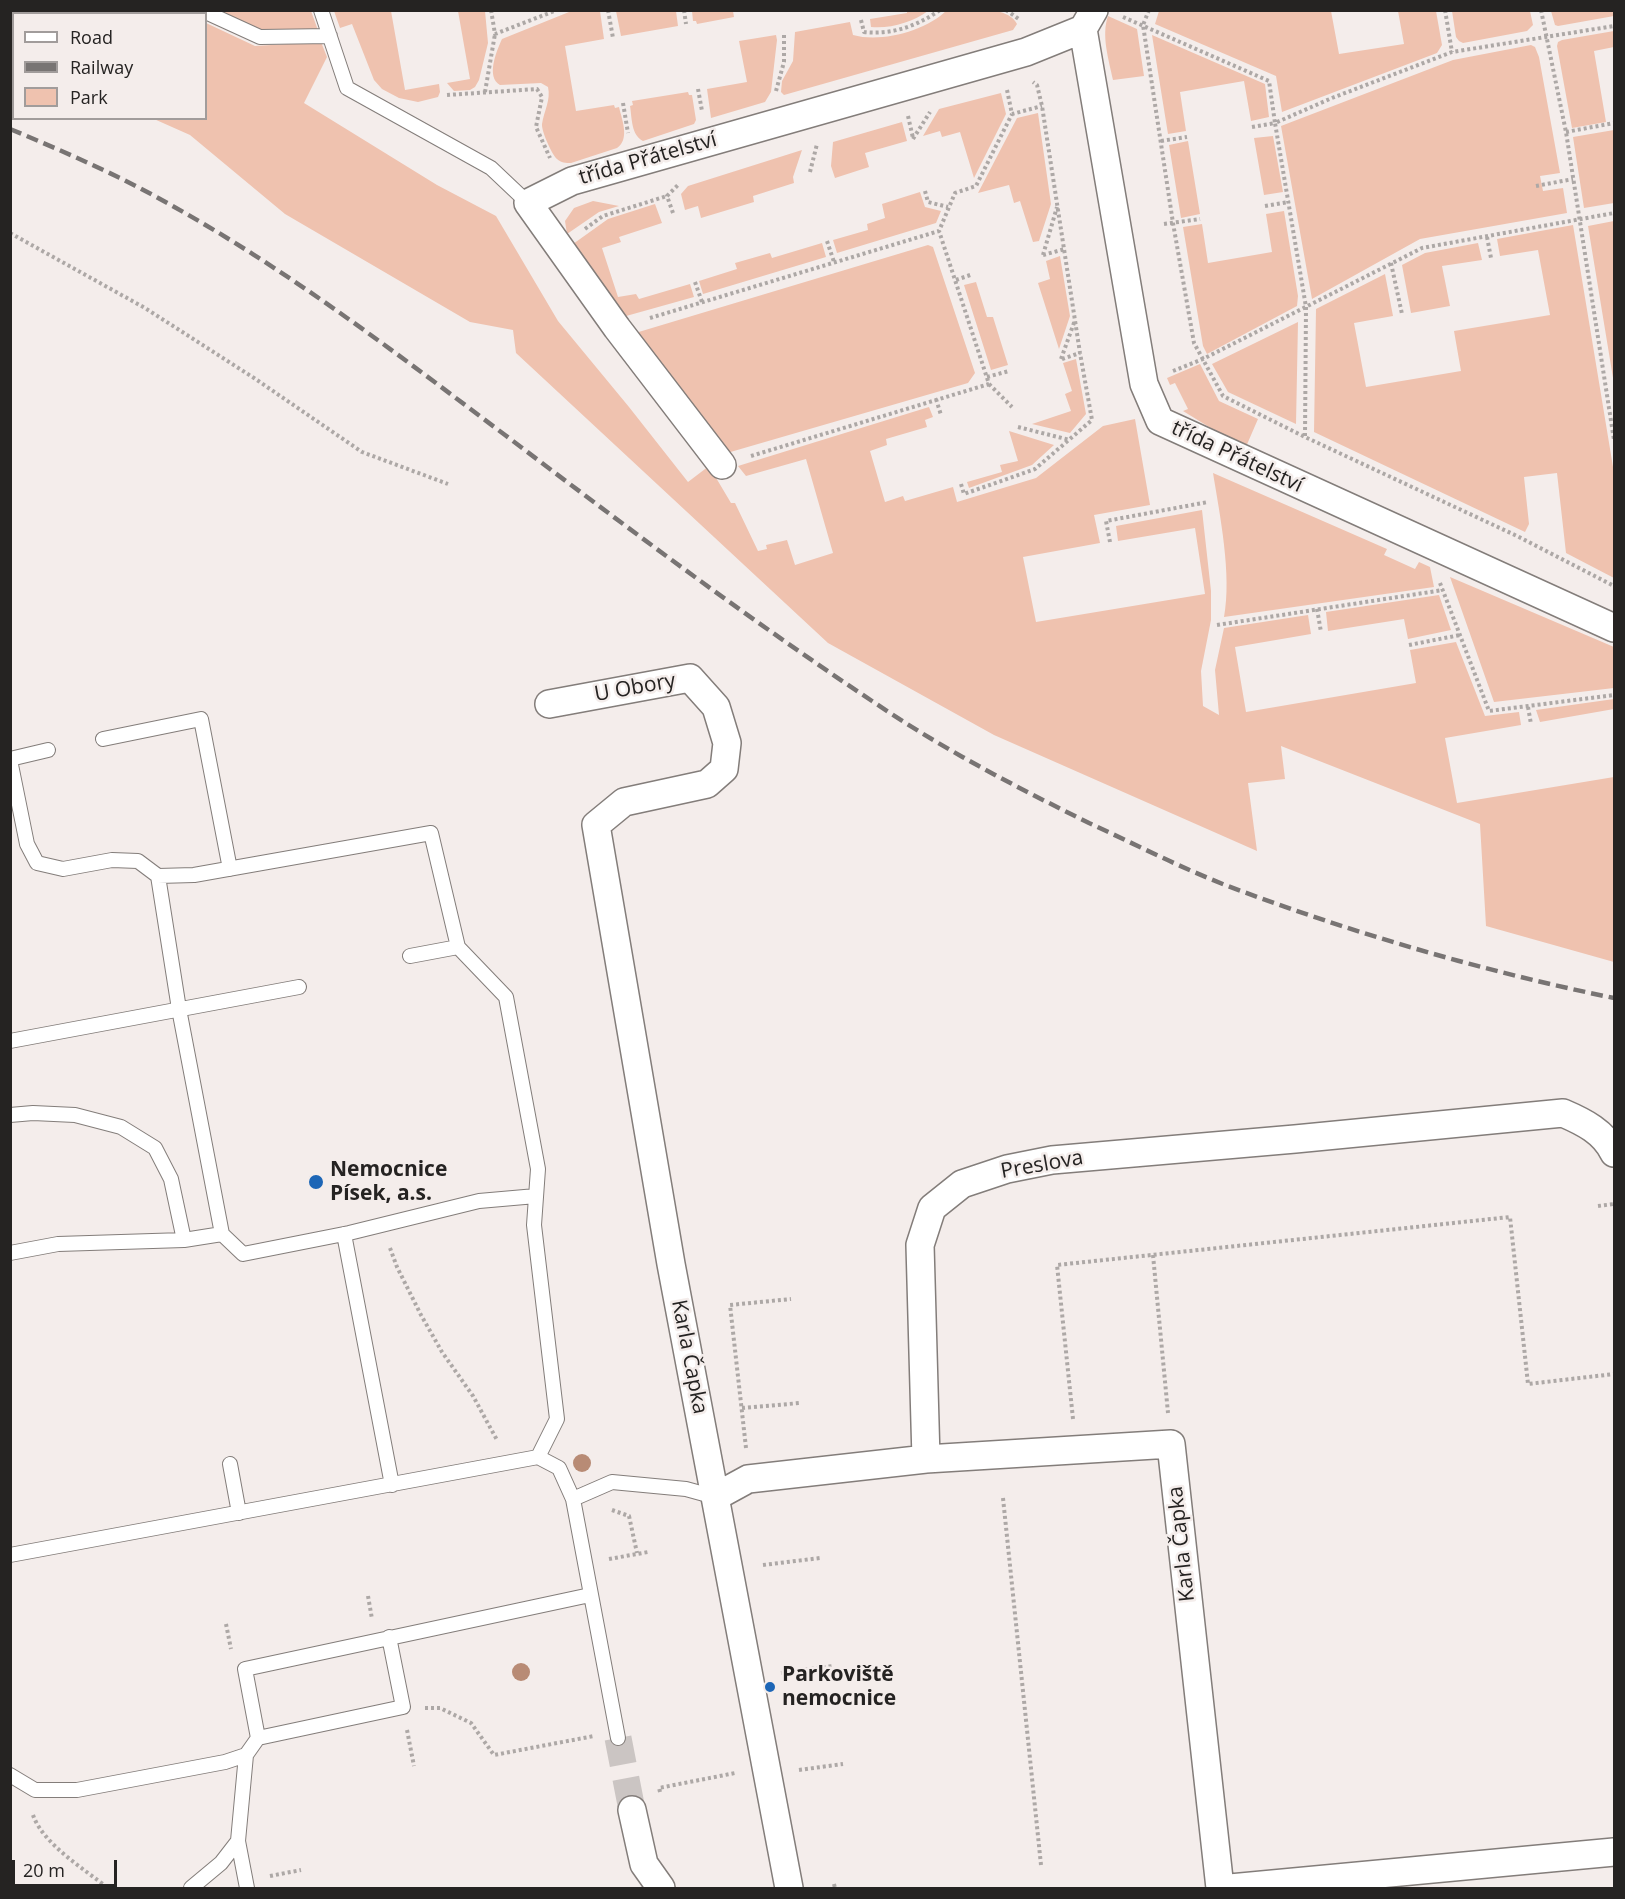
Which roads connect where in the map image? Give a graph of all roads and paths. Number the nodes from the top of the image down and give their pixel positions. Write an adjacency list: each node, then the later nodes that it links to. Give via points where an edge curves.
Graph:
1 (321, 10): 20 (lane)
2 (491, 10): 18 (path)
3 (557, 10): 18 (path)
4 (608, 10): 22 (path)
5 (684, 10): 15 (path)
6 (940, 10): 13 (path, via 924,22 879,34 864,32)
7 (1006, 10): 12 (path)
8 (1149, 10): 16 (path)
9 (1445, 10): 23 (path)
10 (1541, 10): 21 (path)
11 (207, 13): 20 (lane, via 260,37)
12 (1020, 19)
13 (861, 20)
14 (1089, 20): 52 (street, třída Přátelství, via 1026,52 572,181); 84 (street, třída Přátelství)
15 (686, 24)
16 (1143, 25): 36 (path, via 1269,81); 42 (path)
17 (1614, 26): 21 (path)
18 (495, 34): 27 (path)
19 (784, 34): 28 (path, via 784,62)
20 (330, 36): 52 (lane, via 347,88 491,168)
21 (1546, 36): 23 (path); 39 (path)
22 (613, 38)
23 (1452, 52): 36 (path)
24 (1029, 80): 31 (path, via 1037,86)
25 (1006, 86): 34 (path)
26 (698, 89): 35 (path)
27 (485, 92): 29 (path); 44 (path, via 537,89 542,97 536,127)
28 (775, 94)
29 (447, 95)
30 (623, 102): 40 (path)
31 (1042, 106): 34 (path); 53 (path)
32 (925, 109): 33 (path, via 933,106 913,139 908,115)
33 (916, 112)
34 (1012, 114): 55 (path, via 976,186 955,193)
35 (703, 117)
36 (1275, 123): 38 (path); 51 (path)
37 (1614, 123): 39 (path)
38 (1252, 127)
39 (1566, 132): 46 (path)
40 (629, 137)
41 (1187, 137): 42 (path)
42 (1161, 141): 60 (path)
43 (807, 142): 45 (path, via 818,139)
44 (550, 160)
45 (810, 172)
46 (1573, 179): 48 (path); 59 (path)
47 (682, 182): 50 (path)
48 (1536, 186)
49 (925, 191): 55 (path, via 928,202)
50 (667, 196): 56 (path); 66 (path, via 603,216)
51 (1289, 202): 54 (path); 75 (path)
52 (528, 203): 66 (street)
53 (1058, 205): 67 (path); 67 (path, via 1043,255)
54 (1265, 206)
55 (948, 207): 62 (path)
56 (672, 213)
57 (1614, 213): 59 (path)
58 (1200, 219): 60 (path)
59 (1579, 219): 64 (path); 91 (path)
60 (1173, 223): 61 (path); 80 (path, via 1194,343)
61 (1164, 224)
62 (939, 231): 69 (path); 72 (path)
63 (10, 233): 93 (path, via 145,308 362,452)
64 (1487, 237): 68 (path); 70 (path, via 1422,248)
65 (827, 242): 69 (path)
66 (559, 246): 78 (street)
67 (1065, 249): 77 (path)
68 (1491, 258)
69 (834, 262): 74 (path)
70 (1391, 263): 75 (path); 76 (path)
71 (973, 274): 72 (path)
72 (956, 280): 82 (path)
73 (695, 282): 74 (path)
74 (702, 302): 78 (path)
75 (1306, 307): 80 (path); 89 (path)
76 (1402, 314)
77 (1075, 320): 79 (path); 79 (path, via 1061,359)
78 (617, 328): 92 (street)
79 (1080, 353): 90 (path, via 1092,420)
80 (1203, 359): 84 (path); 89 (path, via 1223,396)
81 (1009, 371): 82 (path)
82 (987, 377): 83 (path)
83 (989, 384): 85 (path); 86 (path)
84 (1144, 384): 97 (street, třída Přátelství, via 1160,421)
85 (936, 399): 87 (path); 92 (path)
86 (1012, 407)
87 (941, 415)
88 (1018, 427): 90 (path)
89 (1305, 437): 98 (path)
90 (1070, 440): 94 (path, via 1035,469 964,494)
91 (1614, 440)
92 (722, 465)
93 (448, 484)
94 (961, 484)
95 (1208, 502): 96 (path, via 1106,521)
96 (1110, 542)
97 (1425, 543): 99 (path); 102 (street, třída Přátelství)
98 (1614, 586)
99 (1443, 590): 100 (path); 104 (path)
100 (1317, 609): 101 (path); 103 (path)
101 (1217, 625)
102 (1614, 628)
103 (1321, 632)
104 (1460, 635): 105 (path); 108 (path, via 1490,711)
105 (1409, 645)
106 (1614, 695): 108 (path)
107 (549, 704): 113 (street, U Obory, via 690,678 716,706 727,743 724,769 707,784 624,802)
108 (1528, 706): 109 (path)
109 (1531, 724)
110 (103, 739): 114 (lane, via 201,719)
111 (48, 750): 112 (lane)
112 (10, 759): 115 (lane, via 27,844 37,863 63,869 112,860 138,861)
113 (596, 825): 144 (street, Karla Čapka)
114 (230, 869): 115 (lane); 116 (lane, via 431,833)
115 (158, 876): 119 (lane)
116 (458, 947): 117 (lane); 123 (lane, via 506,997 538,1169)
117 (410, 956)
118 (299, 987): 119 (lane)
119 (179, 1009): 120 (lane); 127 (lane)
120 (10, 1041)
121 (10, 1115): 129 (lane, via 75,1115 121,1127 155,1148 171,1179)
122 (1614, 1153): 140 (street, Preslova, via 1589,1125 1563,1113 1052,1160 962,1184 932,1208 920,1245)
123 (536, 1196): 126 (lane, via 479,1201); 139 (lane, via 534,1225 557,1419)
124 (1614, 1204): 125 (path)
125 (1598, 1206)
126 (382, 1225): 128 (lane); 141 (path, via 397,1267 426,1324)
127 (222, 1234): 128 (lane, via 243,1254); 129 (lane)
128 (344, 1234): 143 (lane)
129 (184, 1240): 130 (lane, via 58,1244)
130 (10, 1253)
131 (1153, 1255): 133 (path, via 1510,1217 1528,1384); 136 (path); 138 (path, via 1057,1265)
132 (791, 1299): 135 (path, via 730,1305)
133 (1614, 1374)
134 (800, 1403): 135 (path)
135 (742, 1408): 137 (path)
136 (1171, 1444): 138 (street); 180 (street, Karla Čapka)
137 (746, 1449)
138 (1077, 1450): 140 (street)
139 (538, 1457): 141 (lane); 146 (lane, via 560,1468)
140 (926, 1459): 144 (street, via 748,1479)
141 (513, 1462): 143 (lane)
142 (230, 1464): 148 (lane)
143 (392, 1485): 148 (lane)
144 (715, 1497): 146 (lane, via 686,1489 612,1482); 179 (street, Karla Čapka)
145 (1003, 1498): 173 (path)
146 (573, 1499): 155 (lane)
147 (611, 1510): 150 (path, via 629,1516)
148 (239, 1513): 151 (lane)
149 (648, 1551): 150 (path)
150 (638, 1553): 153 (path)
151 (10, 1555)
152 (820, 1558): 154 (path)
153 (605, 1560)
154 (763, 1565)
155 (590, 1595): 156 (lane); 162 (lane)
156 (390, 1637): 159 (lane); 161 (lane, via 245,1669)
157 (833, 1666): 158 (path)
158 (781, 1673)
159 (403, 1707): 160 (path, via 441,1708 471,1722 495,1755); 161 (lane); 165 (path)
160 (601, 1735)
161 (258, 1738): 163 (lane)
162 (618, 1738)
163 (246, 1755): 168 (lane, via 77,1790 35,1790); 171 (lane)
164 (843, 1764): 166 (path)
165 (414, 1766)
166 (798, 1770)
167 (739, 1772): 169 (path, via 659,1788)
168 (16, 1778): 176 (path, via 36,1825)
169 (661, 1798)
170 (632, 1810): 178 (street, via 644,1864)
171 (238, 1841): 175 (lane); 177 (lane, via 221,1863)
172 (1614, 1852): 181 (street)
173 (1041, 1865)
174 (301, 1870): 175 (path)
175 (247, 1885)
176 (108, 1888)
177 (191, 1888)
178 (661, 1888)
179 (789, 1888)
180 (1220, 1888)
181 (1230, 1888)

